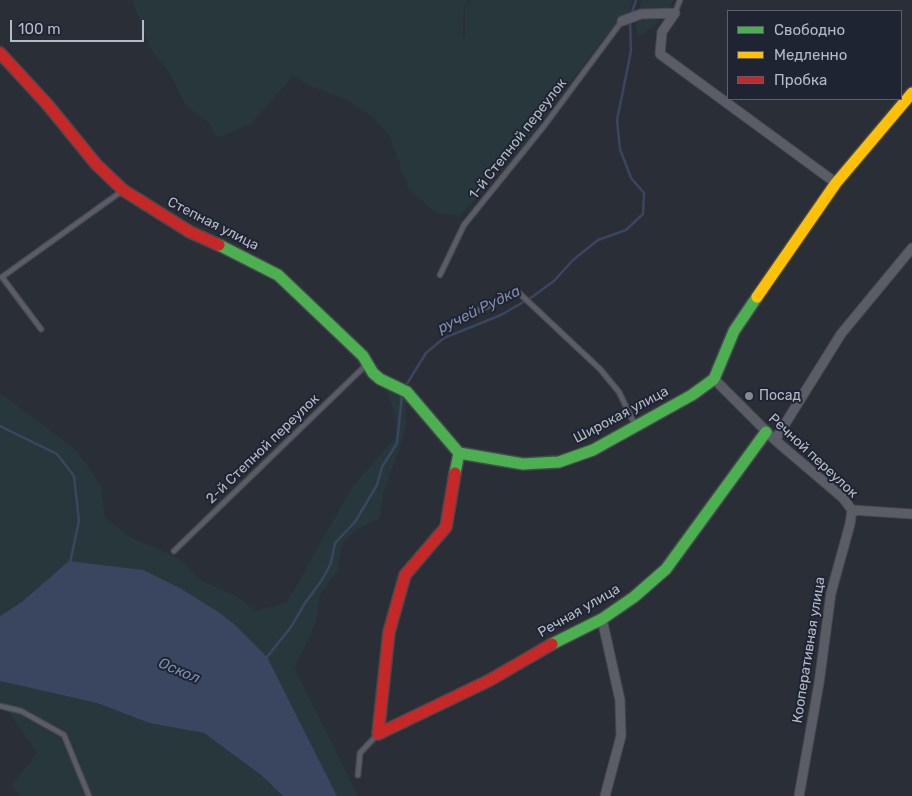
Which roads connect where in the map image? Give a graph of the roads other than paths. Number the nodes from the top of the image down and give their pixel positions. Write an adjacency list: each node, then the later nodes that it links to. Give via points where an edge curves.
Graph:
1 (680, 0): 2 (lane)
2 (675, 13): 3 (street, via 642,14); 6 (street, via 662,32 660,54)
3 (622, 21): 9 (lane, 1-й Степной переулок, via 544,126 464,225)
4 (0, 52): 7 (street, Степная улица, via 96,164)
5 (912, 93): 6 (street)
6 (836, 183): 13 (street, via 734,331)
7 (123, 190): 11 (lane, via 2,277); 12 (street, Степная улица, via 190,232 278,275 303,296)
8 (912, 248): 15 (street, via 841,334)
9 (440, 275)
10 (475, 312): 14 (lane, via 518,292 600,369 619,392)
11 (40, 329)
12 (368, 364): 16 (street, Степная улица, via 380,379 404,390); 19 (lane, 2-й Степной переулок)
13 (714, 379): 14 (street, Широкая улица, via 692,395); 15 (street, Речной переулок)
14 (635, 425): 16 (street, Широкая улица, via 593,450 560,462 523,464)
15 (770, 436): 17 (street, Речной переулок); 20 (street, Речная улица, via 666,569)
16 (459, 453): 22 (street, via 446,527 405,575 389,632)
17 (852, 510): 18 (street, Речной переулок); 26 (street, Кооперативная улица, via 831,593)
18 (912, 514)
19 (174, 551)
20 (602, 619): 22 (street, Речная улица, via 490,680); 25 (street, via 620,700 621,736)
21 (0, 706): 24 (lane, via 21,711 64,736)
22 (378, 734): 23 (lane, via 360,753)
23 (358, 776)
24 (89, 796)
25 (605, 796)
26 (799, 796)

